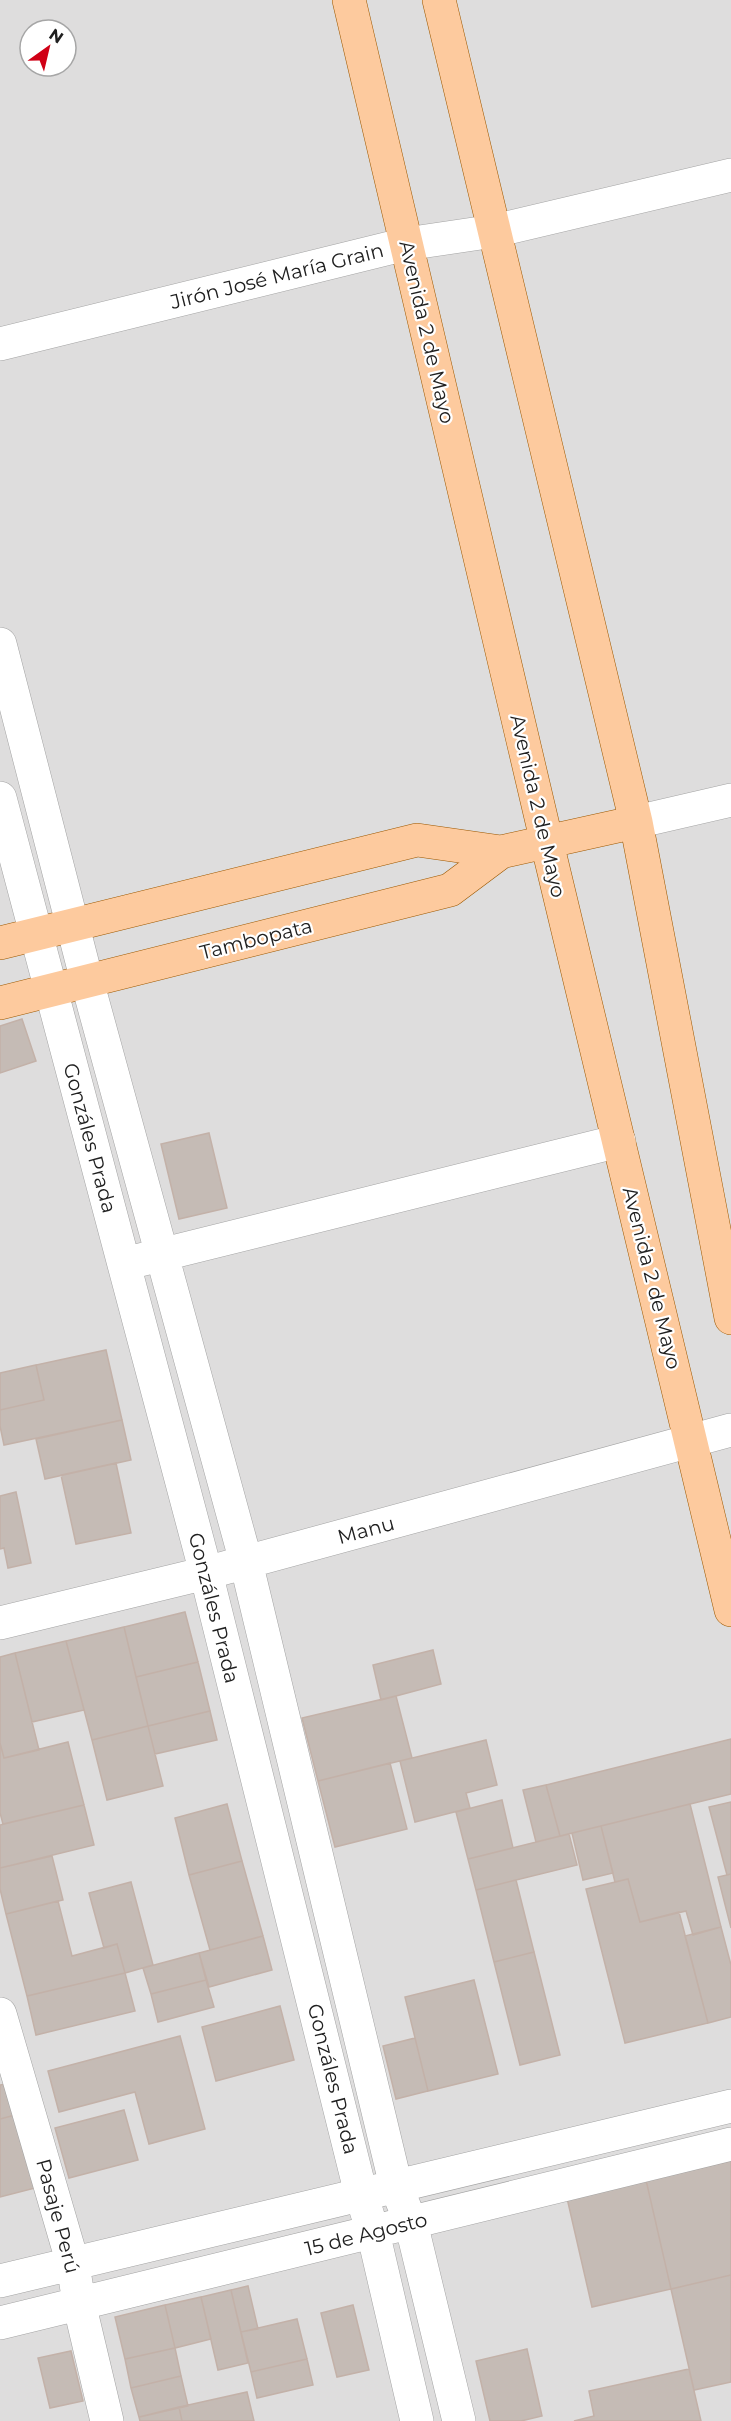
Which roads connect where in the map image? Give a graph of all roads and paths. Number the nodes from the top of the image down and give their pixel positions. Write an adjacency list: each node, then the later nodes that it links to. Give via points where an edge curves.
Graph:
1 (349, 0): 5 (main road, Avenida 2 de Mayo)
2 (439, 0): 4 (main road)
3 (731, 176): 4 (street, Jirón José María Grain)
4 (494, 231): 5 (street, Jirón José María Grain); 10 (main road)
5 (406, 244): 6 (street, Jirón José María Grain); 11 (main road, Avenida 2 de Mayo)
6 (0, 344)
7 (0, 644): 13 (street)
8 (0, 798): 14 (street, Gonzáles Prada)
9 (731, 800): 10 (street, Tambopata)
10 (636, 822): 11 (main road, Tambopata); 22 (main road)
11 (546, 843): 12 (main road, Tambopata); 19 (main road, Avenida 2 de Mayo)
12 (501, 852): 13 (main road, Tambopata, via 417,840); 16 (main road, Tambopata, via 450,890)
13 (73, 926): 14 (main road, Tambopata); 16 (street)
14 (36, 934): 15 (main road, Tambopata); 17 (street, Gonzáles Prada)
15 (0, 943)
16 (87, 981): 17 (main road, Tambopata); 20 (street)
17 (51, 991): 18 (main road, Tambopata); 21 (street, Gonzáles Prada)
18 (0, 1003)
19 (619, 1141): 20 (street); 24 (main road, Avenida 2 de Mayo)
20 (162, 1256): 21 (street); 25 (street)
21 (123, 1263): 26 (street, Gonzáles Prada)
22 (731, 1318)
23 (731, 1430): 24 (street, Manu)
24 (692, 1442): 25 (street, Manu); 27 (main road, Avenida 2 de Mayo)
25 (246, 1562): 26 (street, Manu); 32 (street)
26 (206, 1573): 28 (street, Manu); 33 (street, Gonzáles Prada)
27 (731, 1610)
28 (0, 1623)
29 (0, 2014): 36 (street, Pasaje Perú)
30 (731, 2106): 32 (street, 15 de Agosto)
31 (731, 2144): 34 (street, 15 de Agosto)
32 (396, 2186): 33 (street, 15 de Agosto); 34 (street)
33 (361, 2194): 35 (street, Gonzáles Prada); 36 (street, 15 de Agosto)
34 (411, 2223): 35 (street, 15 de Agosto); 42 (street)
35 (373, 2232): 38 (street, 15 de Agosto); 41 (street, Gonzáles Prada)
36 (73, 2264): 37 (street, 15 de Agosto); 38 (street, Pasaje Perú)
37 (0, 2281)
38 (79, 2303): 39 (street, 15 de Agosto); 40 (street, Pasaje Perú)
39 (0, 2323)
40 (107, 2421)
41 (417, 2421)
42 (459, 2421)

